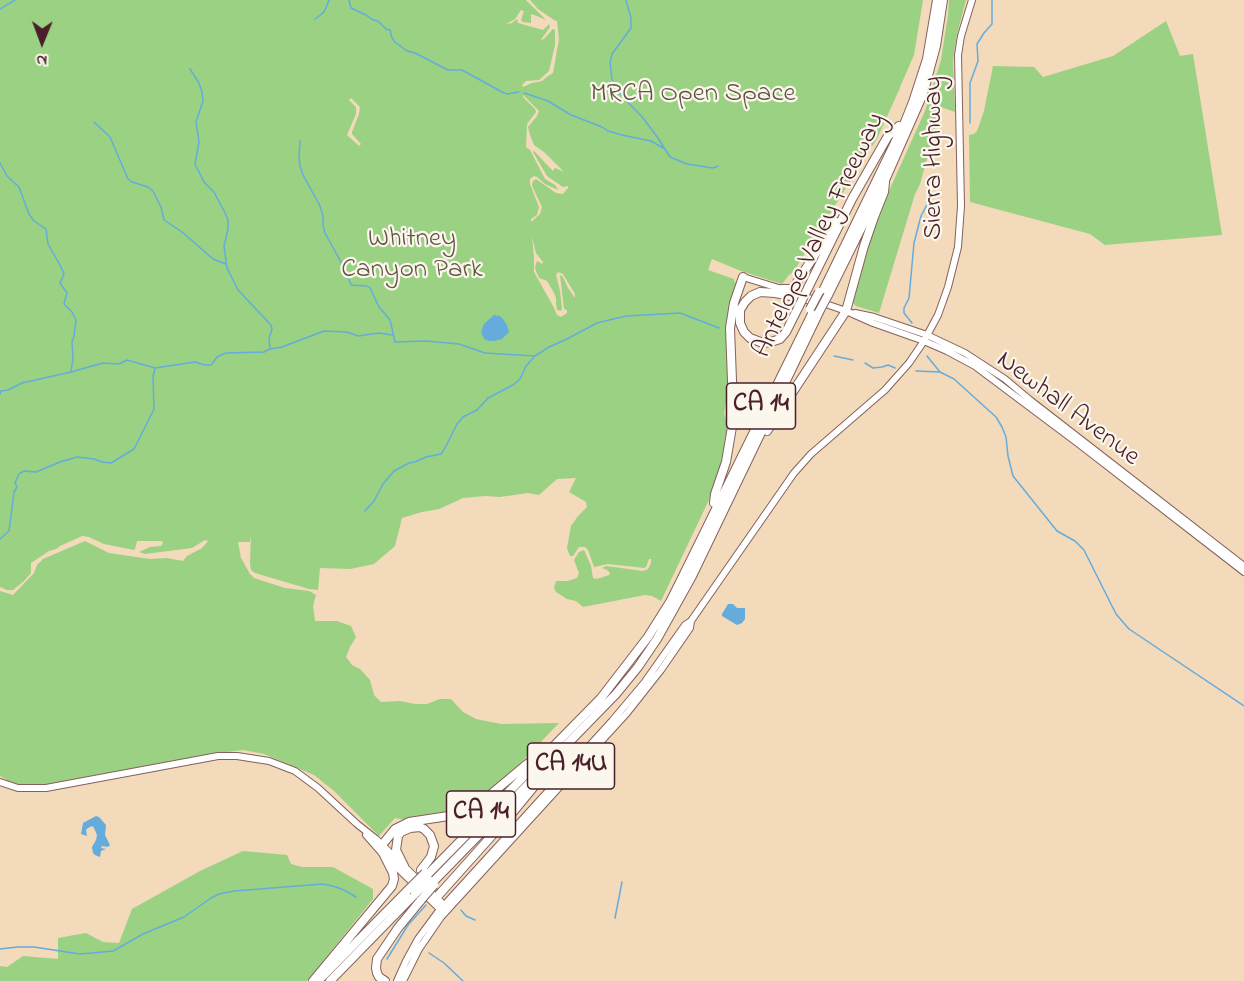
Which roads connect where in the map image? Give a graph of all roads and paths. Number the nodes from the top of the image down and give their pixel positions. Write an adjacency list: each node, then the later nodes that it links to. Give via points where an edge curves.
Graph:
1 (932, 0): 4 (highway, Antelope Valley Freeway / CA 14, via 920,68)
2 (940, 0): 5 (highway, Antelope Valley Freeway / CA 14, via 936,46 925,88); 9 (highway, via 913,102)
3 (972, 0): 13 (main road, Sierra Highway, via 958,55 958,247 948,287)
4 (899, 126): 6 (highway, via 888,136); 9 (highway, Antelope Valley Freeway / CA 14, via 874,173)
5 (886, 178): 9 (highway, Antelope Valley Freeway / CA 14); 12 (highway)
6 (852, 199): 8 (highway, via 794,287); 10 (highway, bridge, via 808,288 799,306 786,332 776,341 763,343 754,341 741,328 742,306 760,292 775,293)
7 (743, 277): 8 (main road, Newhall Avenue); 17 (highway, via 730,327 732,427)
8 (782, 289): 10 (main road, Newhall Avenue)
9 (823, 293): 11 (highway, Antelope Valley Freeway / CA 14, bridge)
10 (818, 302): 12 (main road, Newhall Avenue)
11 (815, 311): 16 (highway, Antelope Valley Freeway / CA 14); 17 (highway, Antelope Valley Freeway / CA 14); 20 (highway)
12 (846, 311): 13 (main road, Newhall Avenue); 16 (highway)
13 (926, 338): 14 (main road, Newhall Avenue, via 975,366); 14 (main road, Newhall Avenue, via 965,352 1005,379); 21 (main road, Sierra Highway / CA 14U, via 885,390 794,473)
14 (1064, 430): 15 (main road, Newhall Avenue)
15 (1079, 441): 18 (main road, Newhall Avenue); 19 (main road, Newhall Avenue)
16 (749, 459): 20 (highway, Antelope Valley Freeway / CA 14)
17 (714, 502): 20 (highway, Antelope Valley Freeway / CA 14)
18 (1244, 566)
19 (1244, 572)
20 (672, 602): 22 (highway, Antelope Valley Freeway / CA 14); 22 (highway, Antelope Valley Freeway / CA 14)
21 (691, 621): 31 (main road, Sierra Highway / CA 14U, via 612,721); 31 (main road, Sierra Highway / CA 14U, via 679,645 627,713)
22 (656, 630): 23 (highway, Antelope Valley Freeway / CA 14); 24 (highway, Antelope Valley Freeway / CA 14, via 638,667); 28 (highway, via 601,698)
23 (538, 757): 26 (highway, via 478,805 455,815 403,824); 28 (highway, Antelope Valley Freeway / CA 14)
24 (546, 767): 28 (highway, Antelope Valley Freeway / CA 14); 30 (highway, via 513,812)
25 (0, 782): 26 (main road, via 18,788 46,788 227,755 247,756 295,771)
26 (381, 848): 27 (main road); 31 (main road); 32 (highway, via 393,873 392,885)
27 (404, 866): 28 (highway, via 396,850 398,836 410,828 424,828 434,846); 30 (main road)
28 (429, 878): 29 (highway, bridge); 29 (highway, Antelope Valley Freeway / CA 14, bridge)
29 (412, 894): 32 (highway, Antelope Valley Freeway / CA 14); 33 (highway); 34 (highway); 35 (highway, Antelope Valley Freeway / CA 14); 36 (highway, via 398,928 377,959 377,973)
30 (436, 898): 31 (main road)
31 (444, 909): 37 (main road, Sierra Highway / CA 14U, via 418,939); 38 (main road, Sierra Highway / CA 14U)
32 (316, 981)
33 (323, 981)
34 (330, 981)
35 (334, 981)
36 (385, 981)
37 (397, 981)
38 (403, 981)

